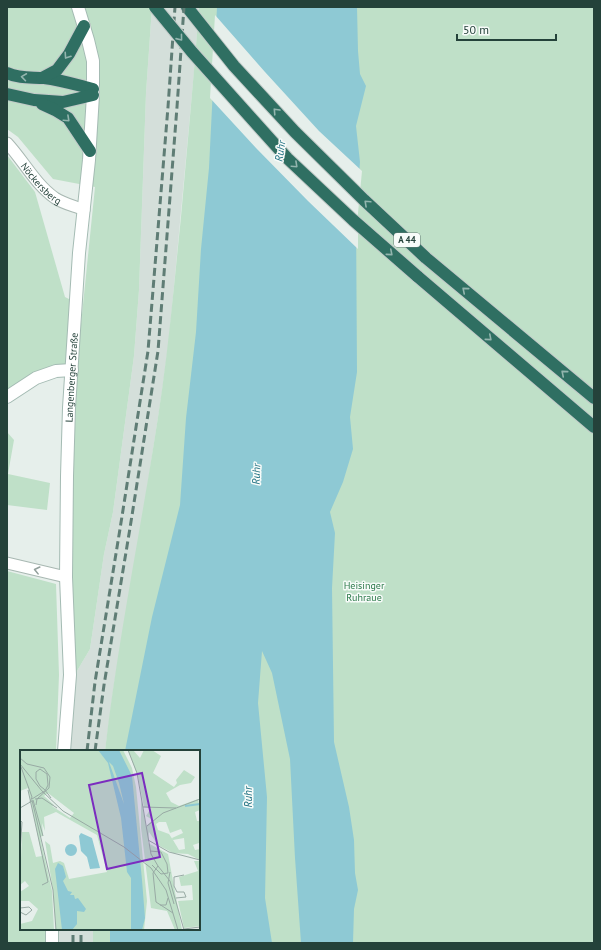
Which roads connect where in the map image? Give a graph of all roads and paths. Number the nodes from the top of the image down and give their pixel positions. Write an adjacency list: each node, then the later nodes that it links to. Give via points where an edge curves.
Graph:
1 (78, 7): 4 (main road, Langenberger Straße)
2 (155, 7): 16 (highway, A 44, one-way to 16, bridge, via 224,89 292,163 353,220)
3 (187, 7): 15 (highway, A 44, one-way to 3, via 426,258 364,200 295,132 234,66)
4 (84, 26): 6 (highway, one-way to 6, via 57,70); 7 (main road, Langenberger Straße, via 93,61)
5 (7, 73): 6 (highway, one-way to 5)
6 (42, 78): 7 (highway, via 66,82)
7 (93, 92): 9 (highway, via 63,102); 11 (main road, Langenberger Straße)
8 (7, 94): 9 (highway)
9 (34, 100): 11 (highway, one-way to 11, via 68,118)
10 (7, 143): 12 (street, Nöckersberg, via 31,174 54,197)
11 (90, 151): 12 (main road, Langenberger Straße)
12 (84, 210): 13 (main road, Langenberger Straße)
13 (72, 370): 14 (main road, via 56,371 36,378); 18 (main road, Langenberger Straße)
14 (7, 397)
15 (594, 398)
16 (594, 428)
17 (7, 563): 18 (street, one-way to 17)
18 (66, 578): 19 (main road, Langenberger Straße, via 70,675)
19 (64, 750)
20 (52, 930): 21 (main road)
21 (52, 943)

